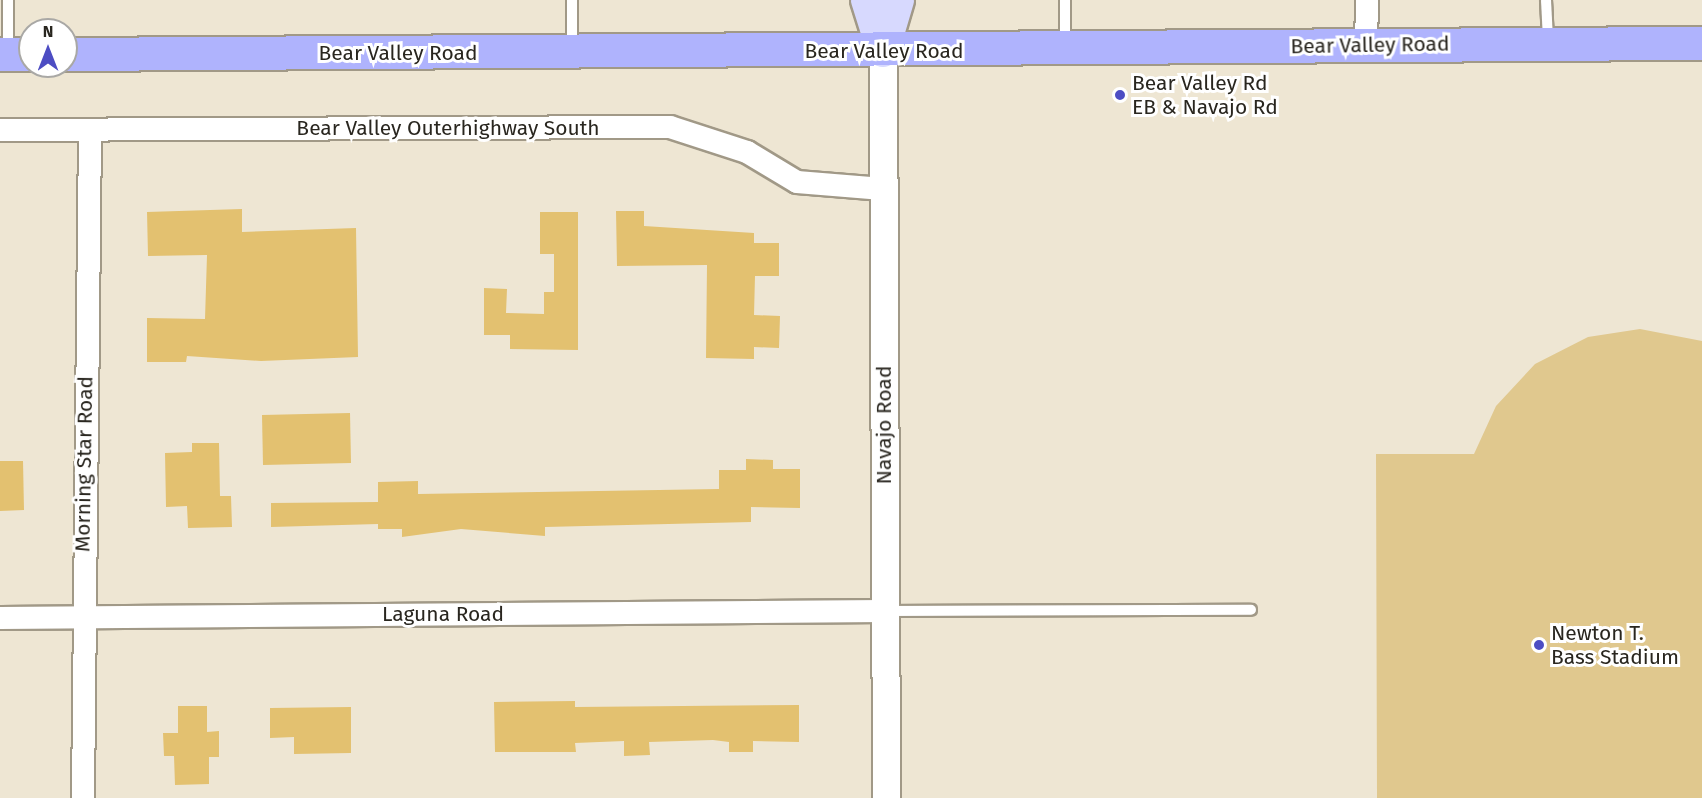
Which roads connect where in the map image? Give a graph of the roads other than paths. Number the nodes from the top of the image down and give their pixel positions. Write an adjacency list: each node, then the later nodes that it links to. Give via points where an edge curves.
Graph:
1 (8, 0): 14 (lane)
2 (572, 0): 13 (lane)
3 (867, 0): 12 (main road, Navajo Road)
4 (898, 0): 12 (main road, Navajo Road)
5 (1065, 0): 11 (lane)
6 (1367, 0): 10 (street)
7 (1546, 0): 9 (lane)
8 (1702, 43): 9 (main road, Bear Valley Road)
9 (1548, 44): 10 (main road, Bear Valley Road)
10 (1366, 45): 11 (main road, Bear Valley Road)
11 (1065, 49): 12 (main road, Bear Valley Road)
12 (883, 51): 13 (main road, Bear Valley Road); 18 (street, Navajo Road)
13 (572, 52): 15 (main road, Bear Valley Road)
14 (13, 54)
15 (78, 54)
16 (0, 130): 17 (street, Bear Valley Outerhighway South)
17 (90, 130): 18 (street, Bear Valley Outerhighway South, via 670,127 747,152 797,182); 21 (street, Morning Star Road)
18 (883, 189): 20 (street, Navajo Road)
19 (1251, 610): 20 (lane)
20 (885, 611): 21 (street, Laguna Road); 24 (street, Navajo Road)
21 (82, 617): 22 (street, Laguna Road); 23 (street, Morning Star Road)
22 (0, 618)
23 (83, 798)
24 (886, 798)

